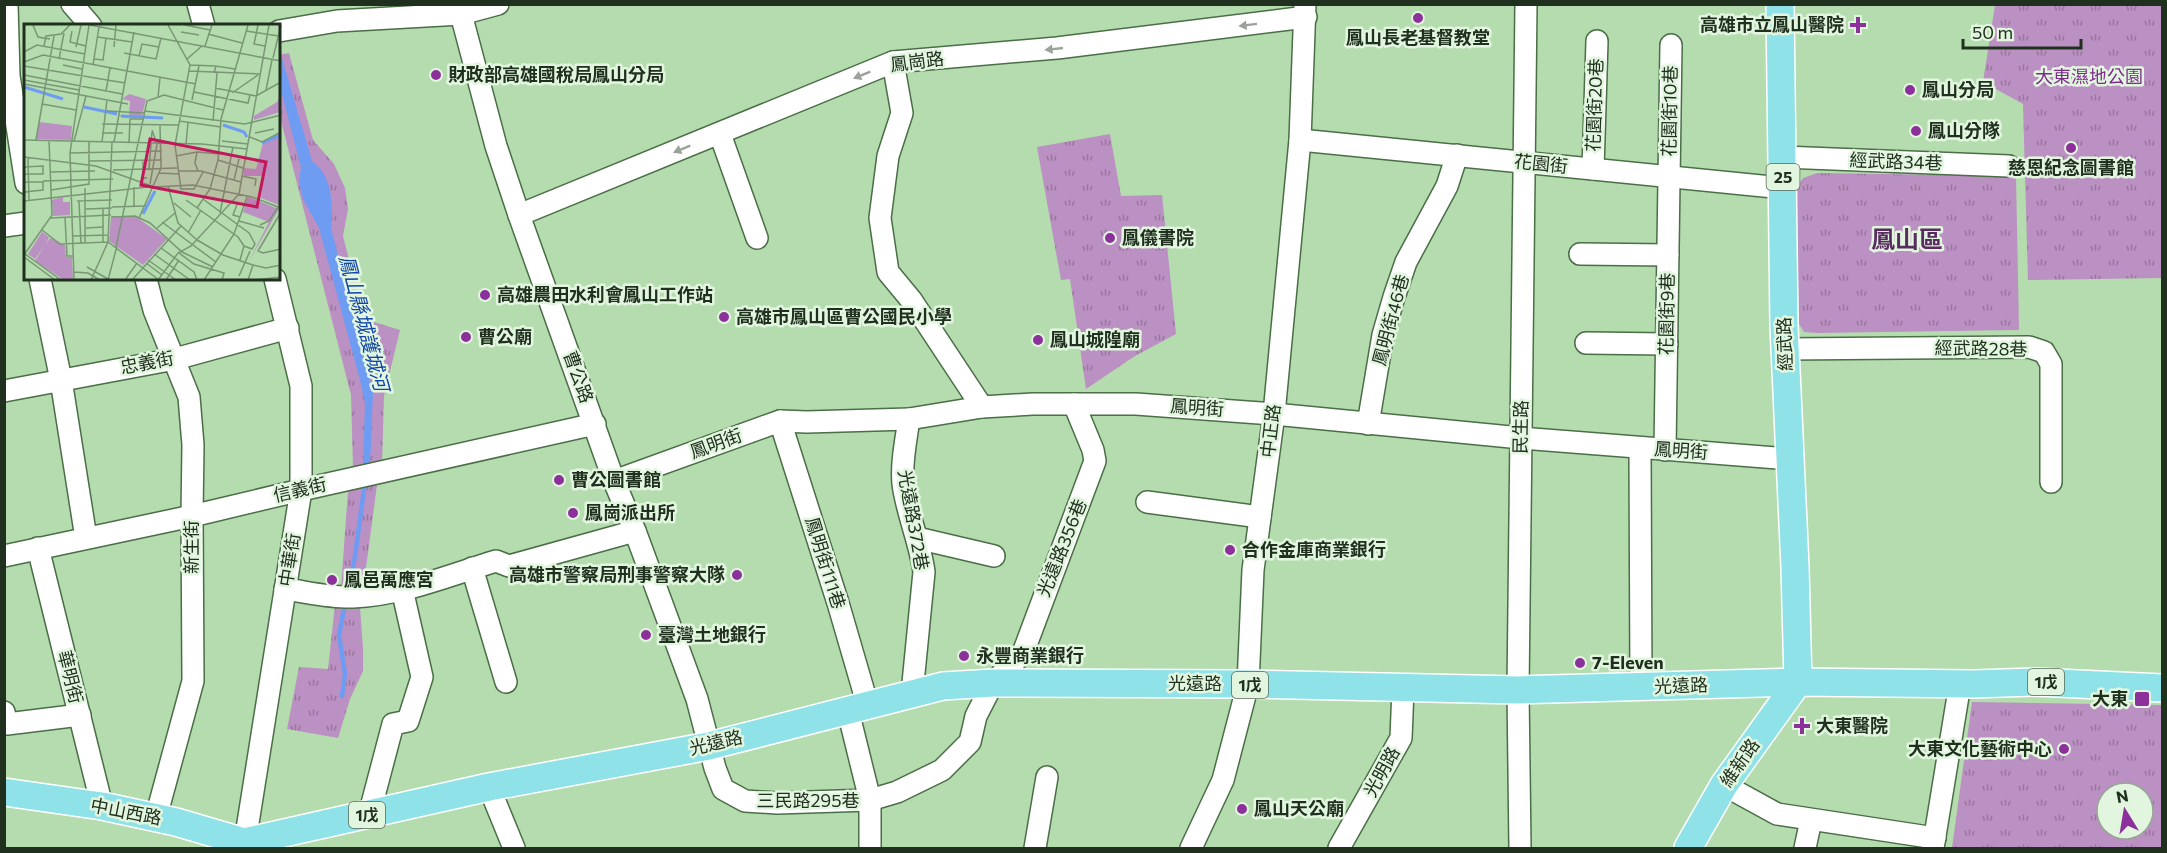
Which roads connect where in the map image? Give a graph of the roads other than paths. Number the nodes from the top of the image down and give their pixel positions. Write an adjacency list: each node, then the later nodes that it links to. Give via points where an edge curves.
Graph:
1 (7, 4): 15 (street)
2 (72, 4): 9 (street)
3 (198, 4): 10 (street)
4 (498, 4): 7 (street)
5 (1526, 4): 20 (street, 民生路)
6 (1780, 4): 19 (main road, 經武路 / 25)
7 (461, 9): 11 (street); 26 (street, 曹公路, via 496,146)
8 (1306, 11): 14 (street, 鳳崗路, one-way to 14, via 1057,48); 17 (street, 中正路)
9 (89, 24)
10 (203, 24)
11 (280, 31)
12 (1597, 40): 23 (street, 花園街20巷)
13 (1671, 45): 24 (street, 花園街10巷)
14 (893, 62): 16 (street, 鳳崗路, one-way to 16); 43 (street, via 902,112 888,156 880,218 888,272 912,301)
15 (13, 76): 22 (street)
16 (720, 134): 26 (street, 鳳崗路, one-way to 26); 29 (street)
17 (1300, 140): 18 (street, 花園街); 44 (street, 中正路)
18 (1457, 155): 20 (street, 花園街); 48 (street, 鳳明街46巷, via 1447,186 1406,262 1394,297 1383,335)
19 (1783, 157): 21 (street, 經武路34巷); 25 (main road, 經武路 / 25)
20 (1524, 162): 23 (street, 花園街); 49 (street, 民生路)
21 (2009, 166)
22 (24, 167)
23 (1593, 169): 24 (street, 花園街)
24 (1669, 177): 25 (street, 花園街); 31 (street, 花園街9巷)
25 (1782, 188): 38 (main road, 經武路 / 25)
26 (519, 216): 47 (street, 曹公路)
27 (24, 223): 28 (street)
28 (4, 226)
29 (757, 238)
30 (1580, 254): 31 (street)
31 (1668, 255): 37 (street, 花園街9巷)
32 (40, 280): 40 (street)
33 (146, 280): 39 (street, 新生街)
34 (275, 280): 35 (street, 中華街)
35 (288, 328): 39 (street, 忠義街); 55 (street, 中華街, via 301,386)
36 (1586, 343): 37 (street)
37 (1667, 344): 51 (street, 花園街9巷)
38 (1785, 349): 52 (main road, 經武路 / 25); 54 (street, 經武路28巷, via 2029,347 2044,352 2051,364)
39 (175, 359): 40 (street, 忠義街); 57 (street, 新生街, via 189,397 194,445)
40 (61, 380): 41 (street, 忠義街); 60 (street)
41 (4, 392)
42 (1074, 404): 43 (street, 鳳明街); 44 (street, 鳳明街, via 1136,404); 70 (street, 光遠路356巷, via 1095,461 1023,653)
43 (982, 407): 45 (street, 鳳明街)
44 (1274, 414): 48 (street, 鳳明街); 58 (street, 中正路)
45 (909, 419): 46 (street, 鳳明街); 61 (street, 光遠路372巷, via 903,485)
46 (780, 421): 53 (street, 鳳明街); 78 (street, 鳳明街111巷)
47 (595, 424): 53 (street, 曹公路); 55 (street, 信義街)
48 (1368, 424): 49 (street, 鳳明街)
49 (1521, 438): 50 (street, 鳳明街); 76 (street, 民生路)
50 (1640, 448): 51 (street, 鳳明街); 73 (street)
51 (1665, 450): 52 (street, 鳳明街)
52 (1789, 459): 69 (main road, 經武路 / 25)
53 (614, 481): 59 (street, 曹公路)
54 (2051, 482)
55 (301, 490): 57 (street, 信義街); 66 (street, 中華街)
56 (1147, 502): 58 (street)
57 (192, 516): 60 (street, 信義街); 89 (street, 新生街, via 193,681)
58 (1260, 517): 71 (street, 中正路, via 1253,570)
59 (635, 531): 65 (street, via 509,566 496,561); 81 (street, 曹公路, via 697,699)
60 (86, 538): 62 (street, 信義街)
61 (917, 538): 64 (street); 77 (street, 光遠路372巷, via 924,572)
62 (38, 548): 63 (street, 信義街); 80 (street, 華明街)
63 (4, 556)
64 (994, 556)
65 (472, 568): 67 (street); 68 (street)
66 (285, 589): 67 (street, via 347,597); 92 (street, 中華街)
67 (402, 589): 88 (street, via 422,677 408,721 393,724)
68 (506, 682)
69 (1798, 682): 72 (main road, 光遠路 / 1戊); 73 (main road, 光遠路 / 1戊); 83 (main road, 維新路)
70 (993, 683): 71 (main road, 光遠路 / 1戊); 77 (main road, 光遠路 / 1戊, via 943,686); 86 (street, 光遠路356巷, via 976,716 970,742 942,770)
71 (1248, 684): 75 (main road, 光遠路 / 1戊); 97 (street, 中正路, via 1223,780)
72 (1960, 684): 74 (main road, 光遠路 / 1戊, via 2036,682); 91 (street)
73 (1641, 687): 76 (main road, 光遠路 / 1戊)
74 (2163, 688)
75 (1403, 689): 76 (main road, 光遠路 / 1戊); 98 (street, 光明路, via 1401,738)
76 (1518, 690): 99 (street, 民生路)
77 (912, 693): 78 (main road, 光遠路 / 1戊)
78 (858, 708): 81 (main road, 光遠路 / 1戊); 86 (street, 鳳明街111巷)
79 (4, 712): 80 (street, via 7,724)
80 (80, 715): 87 (street, 華明街)
81 (709, 746): 84 (main road, 光遠路 / 1戊); 86 (street, 三民路295巷, via 723,789 745,801)
82 (1047, 777): 96 (street)
83 (1724, 785): 90 (street, via 1777,814); 100 (main road, 維新路)
84 (489, 787): 88 (main road, 光遠路 / 1戊); 94 (street)
85 (4, 792): 87 (main road, 中山西路 / 1戊)
86 (870, 800): 95 (street, 鳳明街111巷)
87 (102, 806): 89 (main road, 中山西路 / 1戊)
88 (369, 815): 92 (main road, 光遠路 / 1戊)
89 (156, 817): 92 (main road, 中山西路 / 1戊)
90 (1811, 820): 91 (street); 101 (street)
91 (1934, 843)
92 (244, 845): 93 (street)
93 (217, 849)
94 (514, 849)
95 (870, 849)
96 (1035, 849)
97 (1191, 849)
98 (1339, 849)
99 (1520, 849)
100 (1688, 849)
101 (1805, 849)

